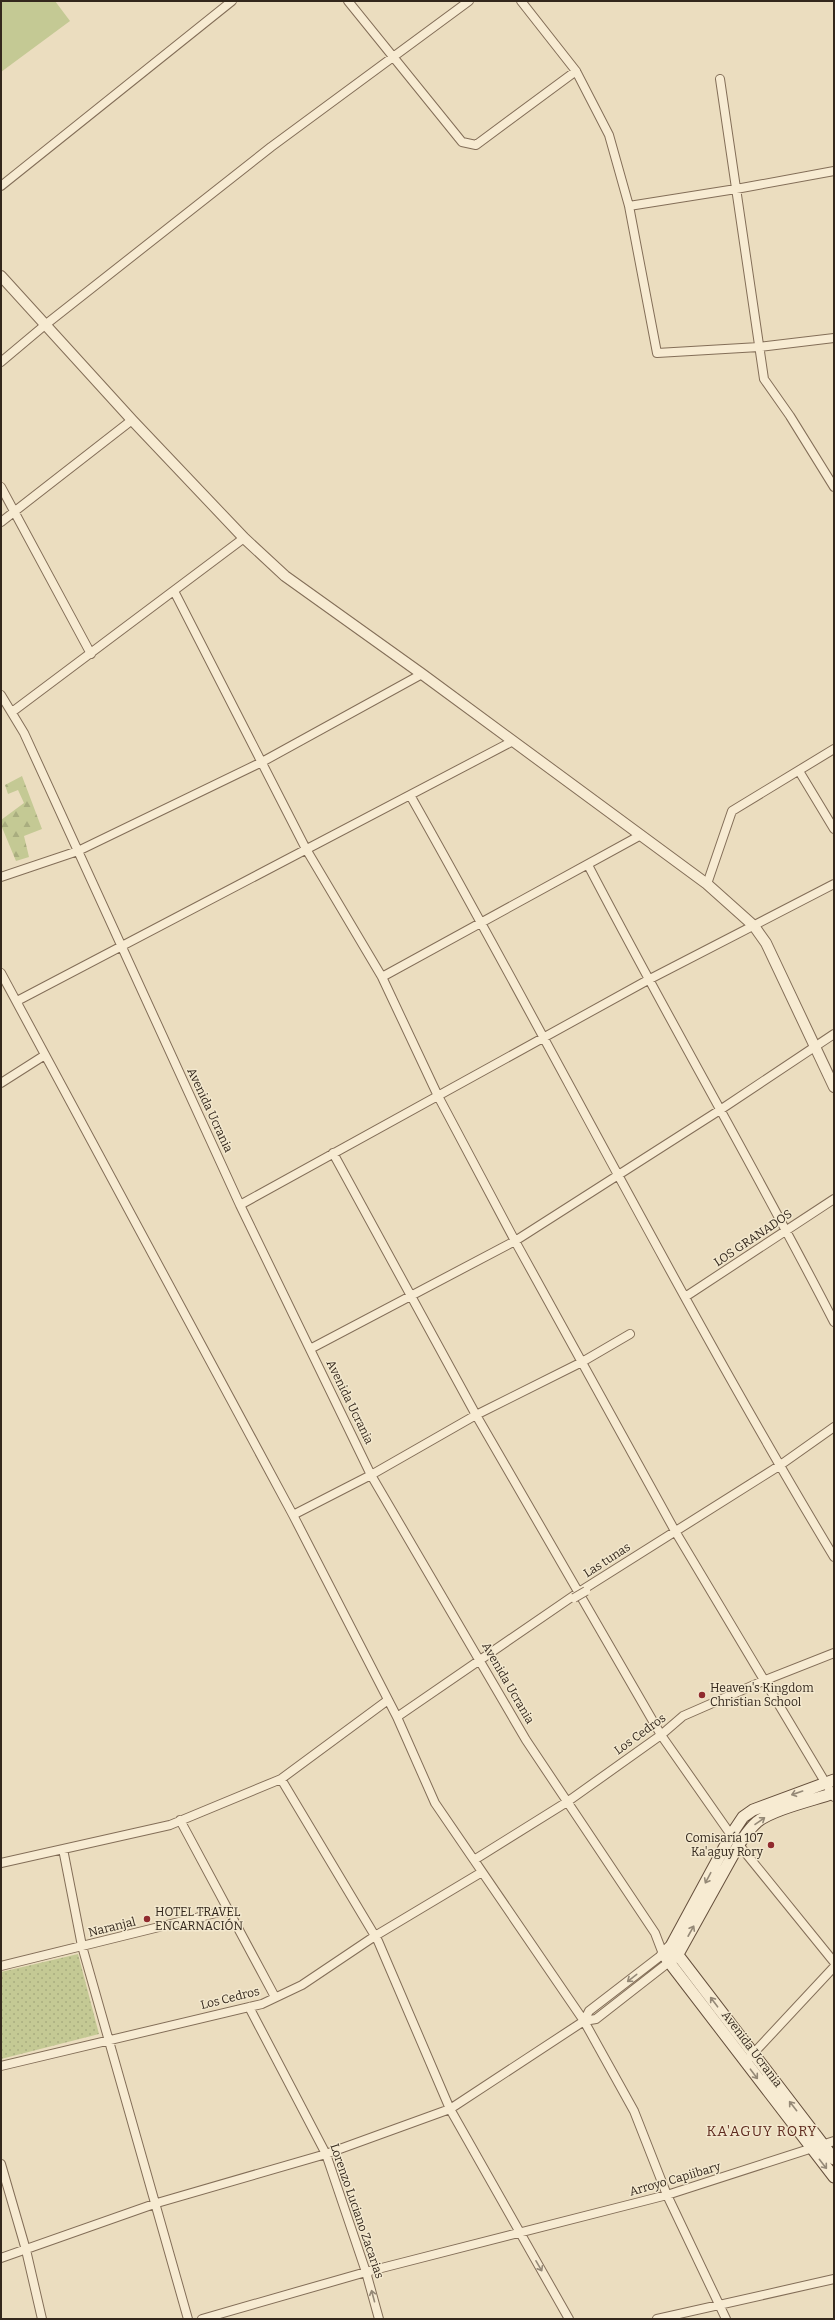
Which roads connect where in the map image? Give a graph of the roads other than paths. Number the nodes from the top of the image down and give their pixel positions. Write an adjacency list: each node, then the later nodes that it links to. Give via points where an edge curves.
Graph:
1 (232, 1): 9 (street)
2 (348, 1): 5 (street)
3 (469, 1): 5 (street)
4 (521, 1): 6 (street)
5 (392, 56): 6 (street, via 462,142 476,145); 13 (street, via 271,147)
6 (576, 71): 11 (street, via 609,135)
7 (720, 79): 10 (street)
8 (834, 171): 10 (street)
9 (1, 186)
10 (736, 189): 11 (street); 15 (street)
11 (629, 206): 15 (street, via 657,353)
12 (1, 276): 13 (street)
13 (45, 325): 16 (street); 17 (street)
14 (834, 338): 15 (street)
15 (759, 347): 19 (street, via 764,379)
16 (1, 362)
17 (132, 420): 20 (street); 22 (street)
18 (1, 487): 20 (street)
19 (834, 487)
20 (15, 512): 21 (street); 24 (street)
21 (1, 522)
22 (244, 538): 23 (street); 25 (street, via 285,576)
23 (174, 591): 24 (street); 30 (street)
24 (91, 654): 27 (street)
25 (422, 674): 28 (street); 30 (street)
26 (1, 695): 27 (street, Avenida Ucrania)
27 (12, 712): 36 (street, Avenida Ucrania)
28 (513, 741): 32 (street); 34 (street)
29 (834, 749): 31 (street)
30 (262, 762): 35 (street); 36 (street)
31 (800, 771): 33 (street); 39 (street, via 732,811)
32 (410, 795): 35 (street); 41 (street)
33 (834, 829)
34 (641, 835): 37 (street); 39 (street)
35 (306, 849): 43 (street); 45 (street)
36 (78, 851): 38 (street); 43 (street, Avenida Ucrania)
37 (588, 865): 41 (street); 46 (street)
38 (1, 876)
39 (707, 884): 42 (street)
40 (834, 884): 42 (street)
41 (482, 923): 45 (street); 49 (street)
42 (754, 926): 46 (street); 50 (street, via 766,943)
43 (120, 946): 47 (street); 59 (street, Avenida Ucrania)
44 (1, 973): 47 (street)
45 (382, 978): 54 (street)
46 (648, 980): 49 (street); 55 (street)
47 (17, 1001): 51 (street)
48 (834, 1034): 50 (street)
49 (544, 1038): 54 (street); 57 (street)
50 (815, 1046): 53 (street); 55 (street)
51 (46, 1055): 52 (street); 72 (street)
52 (1, 1083)
53 (834, 1087)
54 (438, 1096): 56 (street); 61 (street)
55 (720, 1110): 57 (street); 60 (street)
56 (333, 1153): 59 (street); 62 (street)
57 (618, 1174): 61 (street); 63 (street)
58 (834, 1199): 60 (street, LOS GRANADOS)
59 (240, 1205): 66 (street, Avenida Ucrania)
60 (787, 1230): 63 (street, LOS GRANADOS); 64 (street)
61 (515, 1241): 62 (street); 67 (street)
62 (410, 1296): 66 (street); 68 (street)
63 (685, 1297): 70 (street)
64 (834, 1322)
65 (630, 1334): 67 (street)
66 (310, 1349): 71 (street, Avenida Ucrania)
67 (582, 1362): 68 (street); 73 (street)
68 (476, 1415): 71 (street); 75 (street)
69 (834, 1427): 70 (street, Las tunas)
70 (779, 1466): 73 (street, Las tunas); 74 (street)
71 (371, 1475): 72 (street); 77 (street, Avenida Ucrania)
72 (293, 1515): 79 (street)
73 (675, 1531): 75 (street, Las tunas); 78 (street)
74 (834, 1557)
75 (579, 1594): 77 (street, Las tunas); 81 (street)
76 (834, 1653): 78 (street, Los Cedros)
77 (480, 1662): 80 (street, Las tunas); 85 (street, Avenida Ucrania, via 526,1740)
78 (763, 1681): 81 (street, Los Cedros, via 683,1716); 83 (street)
79 (388, 1700): 80 (street); 82 (street)
80 (397, 1717): 90 (street, via 435,1803)
81 (661, 1734): 85 (street, Los Cedros); 87 (street)
82 (281, 1780): 86 (street); 94 (street)
83 (829, 1782): 84 (street); 87 (main road, one-way to 87, via 753,1810 743,1817)
84 (833, 1794): 88 (main road, one-way to 84, via 758,1821)
85 (567, 1802): 90 (street, Los Cedros); 96 (street, Avenida Ucrania)
86 (180, 1820): 89 (street, via 170,1825); 93 (street)
87 (731, 1835): 88 (street); 96 (main road, one-way to 96)
88 (739, 1844): 96 (main road, one-way to 88); 97 (street)
89 (63, 1849): 91 (street); 95 (street)
90 (474, 1860): 92 (street)
91 (1, 1863)
92 (482, 1872): 94 (street, Los Cedros); 102 (street)
93 (228, 1910): 95 (street, Naranjal); 100 (street)
94 (375, 1936): 100 (street, Los Cedros, via 302,1985); 106 (street)
95 (82, 1946): 98 (street, Naranjal); 103 (street)
96 (670, 1954): 102 (street, via 596,2019); 104 (main road, Avenida Ucrania)
97 (834, 1962)
98 (1, 1966)
99 (834, 1967): 104 (street)
100 (275, 1997): 101 (street, Los Cedros)
101 (249, 2007): 103 (street, Los Cedros); 110 (street, Lorenzo Luciano Zacarias)
102 (584, 2021): 106 (street); 114 (street, via 634,2111)
103 (110, 2040): 105 (street, Los Cedros); 115 (street)
104 (749, 2057): 108 (main road, Avenida Ucrania, one-way to 104); 109 (main road, Avenida Ucrania, one-way to 109)
105 (1, 2066)
106 (450, 2109): 110 (street); 116 (street)
107 (834, 2141): 108 (street, Arroyo Capiibary)
108 (823, 2145): 109 (street, Arroyo Capiibary); 111 (main road, Avenida Ucrania)
109 (812, 2150): 113 (main road, Avenida Ucrania, one-way to 113); 114 (street, Arroyo Capiibary)
110 (326, 2154): 115 (street); 119 (street, Lorenzo Luciano Zacarias)
111 (834, 2159)
112 (1, 2164): 117 (street)
113 (834, 2177)
114 (667, 2195): 116 (street, Arroyo Capiibary); 121 (street)
115 (157, 2203): 117 (street); 123 (street)
116 (520, 2232): 119 (street, Arroyo Capiibary); 126 (street, one-way to 126)
117 (26, 2250): 118 (street); 122 (street)
118 (1, 2258)
119 (366, 2272): 124 (street, Arroyo Capiibary); 125 (street, Lorenzo Luciano Zacarias, one-way to 119)
120 (834, 2279): 121 (street)
121 (719, 2305): 127 (street); 128 (street)
122 (42, 2319)
123 (188, 2319)
124 (202, 2319)
125 (379, 2319)
126 (570, 2319)
127 (657, 2319)
128 (726, 2319)

